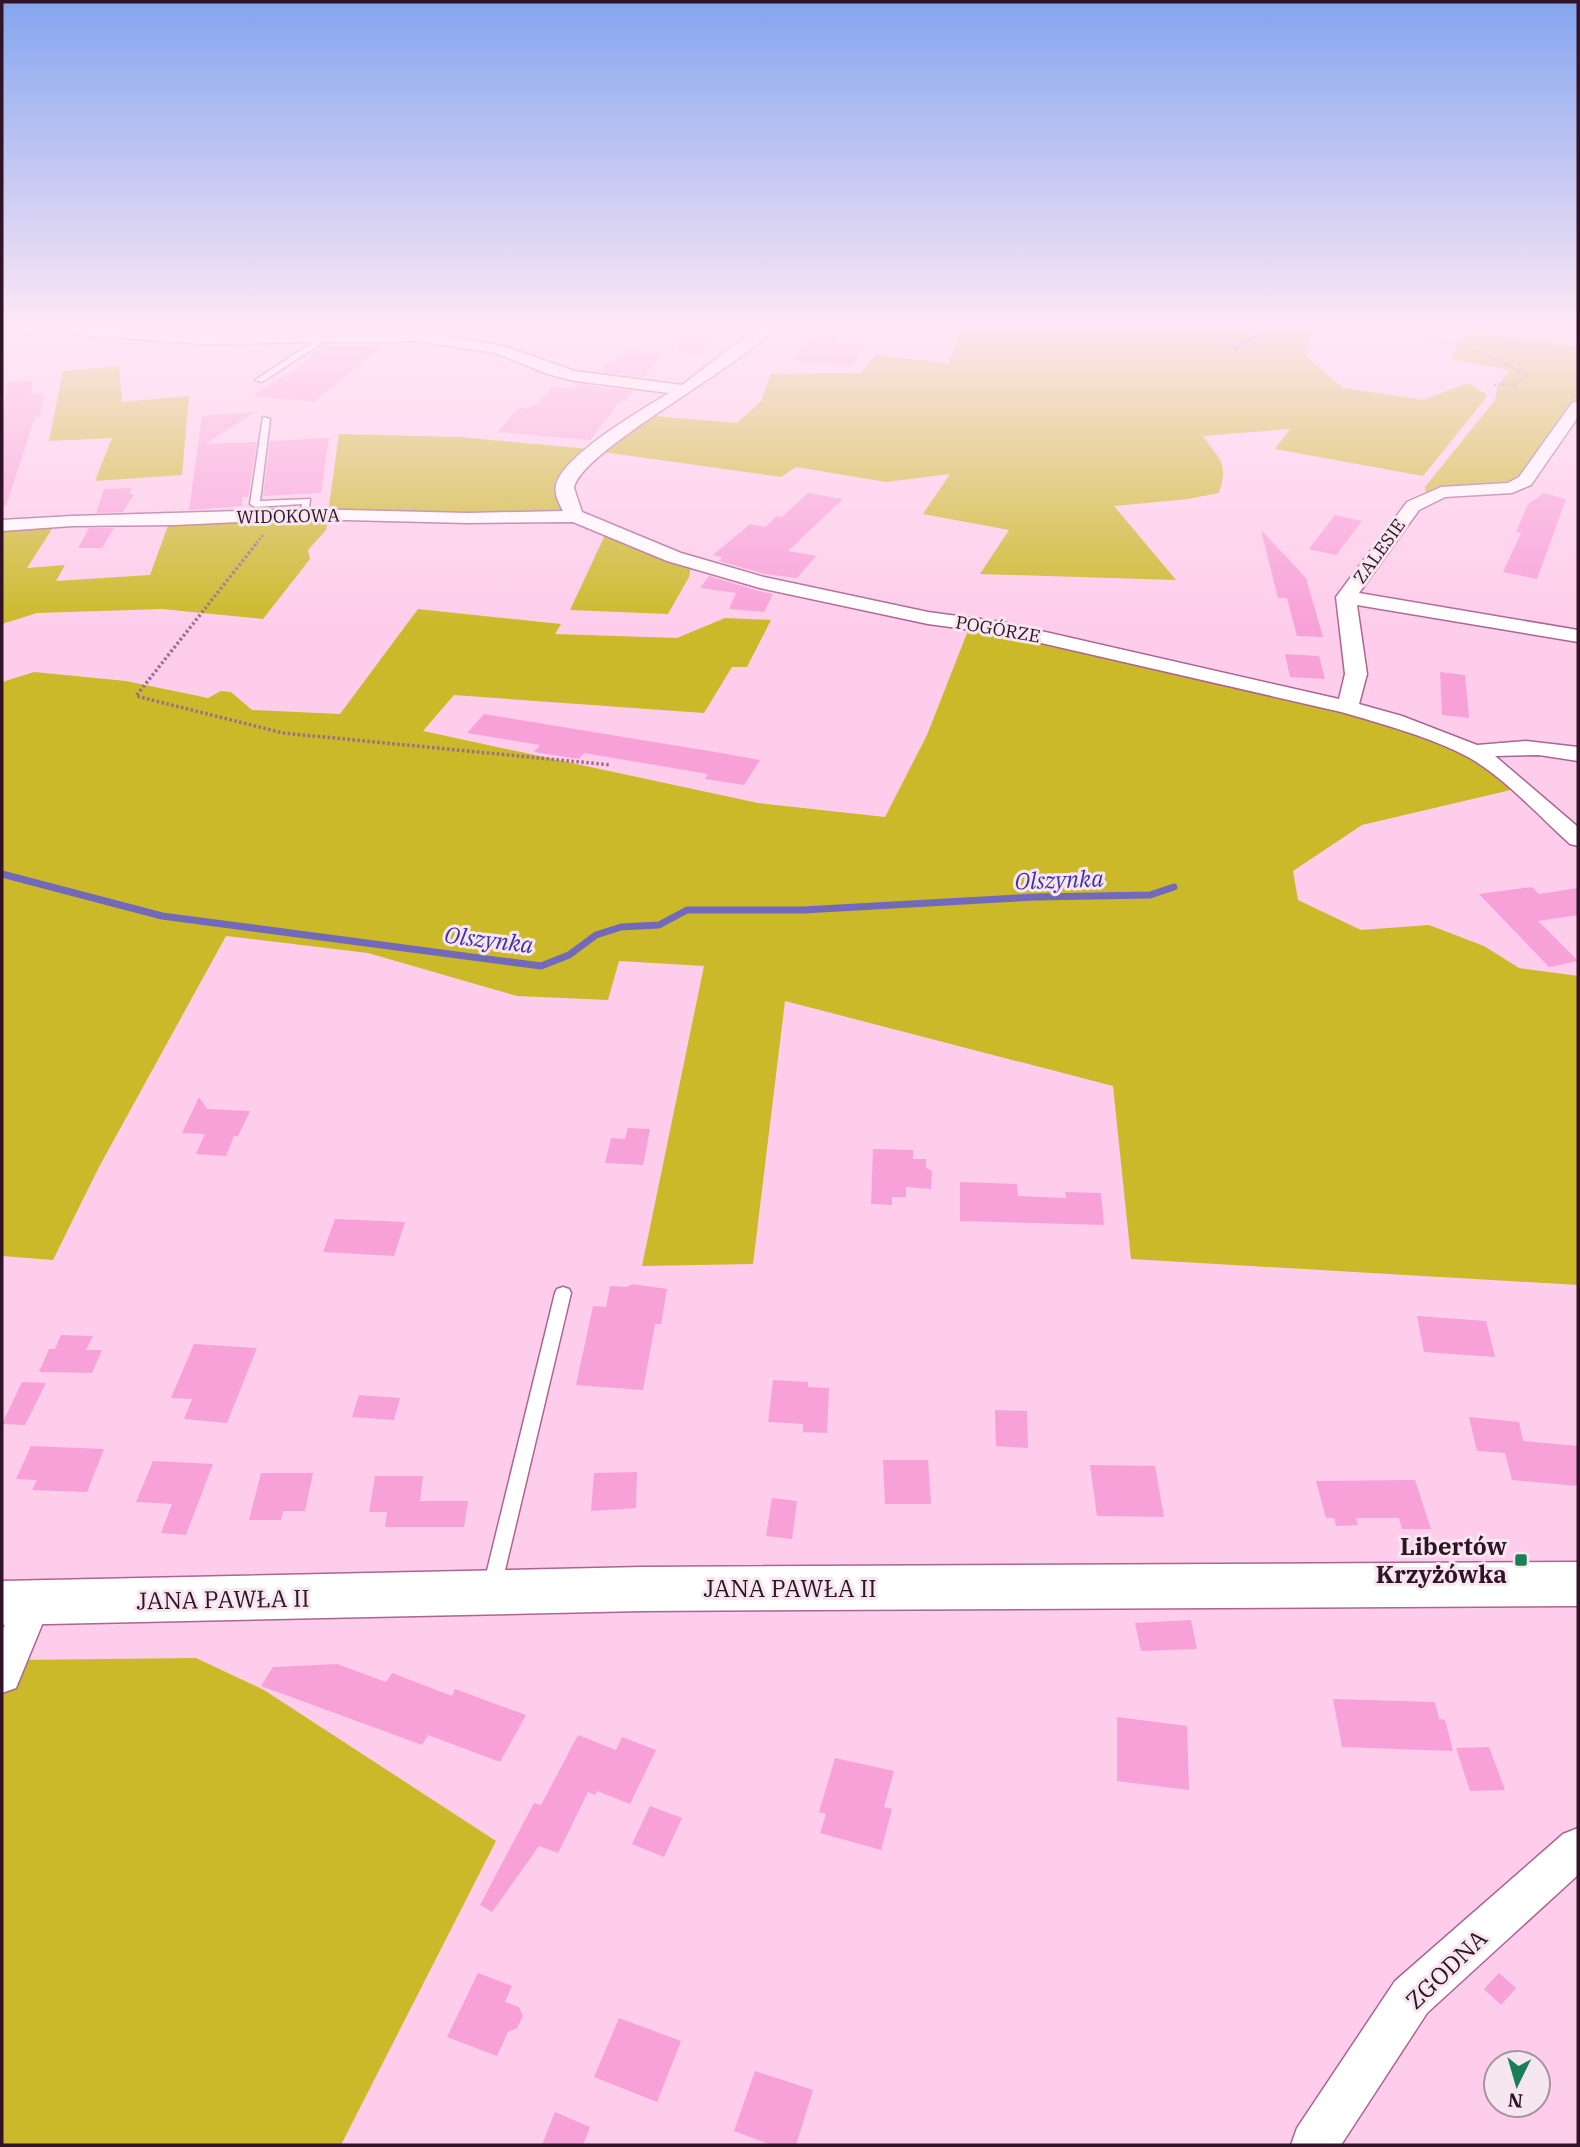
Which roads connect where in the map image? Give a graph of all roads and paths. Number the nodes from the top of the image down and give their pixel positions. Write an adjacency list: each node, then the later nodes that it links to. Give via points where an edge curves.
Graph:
1 (265, 426): 4 (lane, via 255,503 307,501)
2 (631, 426): 6 (street, via 574,468 567,479 564,492)
3 (1564, 426): 8 (street, ZALESIE, via 1525,481 1512,488 1441,492 1413,506)
4 (305, 514): 5 (street, WIDOKOWA); 6 (street, WIDOKOWA)
5 (279, 515): 7 (street, WIDOKOWA); 13 (path, via 136,696 283,733)
6 (575, 516): 10 (street, POGÓRZE, via 685,561 760,582 928,618 1002,628)
7 (2, 526)
8 (1346, 597): 9 (street, ZALESIE); 10 (street, ZALESIE, via 1356,674)
9 (1578, 636)
10 (1347, 707): 11 (street, POGÓRZE)
11 (1475, 752): 12 (street, via 1535,746); 14 (street, POGÓRZE)
12 (1578, 754)
13 (611, 765)
14 (1578, 839)
15 (563, 1293): 17 (lane)
16 (1578, 1584): 17 (street, JANA PAWŁA II)
17 (490, 1592): 18 (street, JANA PAWŁA II)
18 (17, 1603): 19 (street)
19 (2, 1676)
20 (1578, 1848): 21 (street, ZGODNA, via 1411,1997)
21 (1314, 2145)

